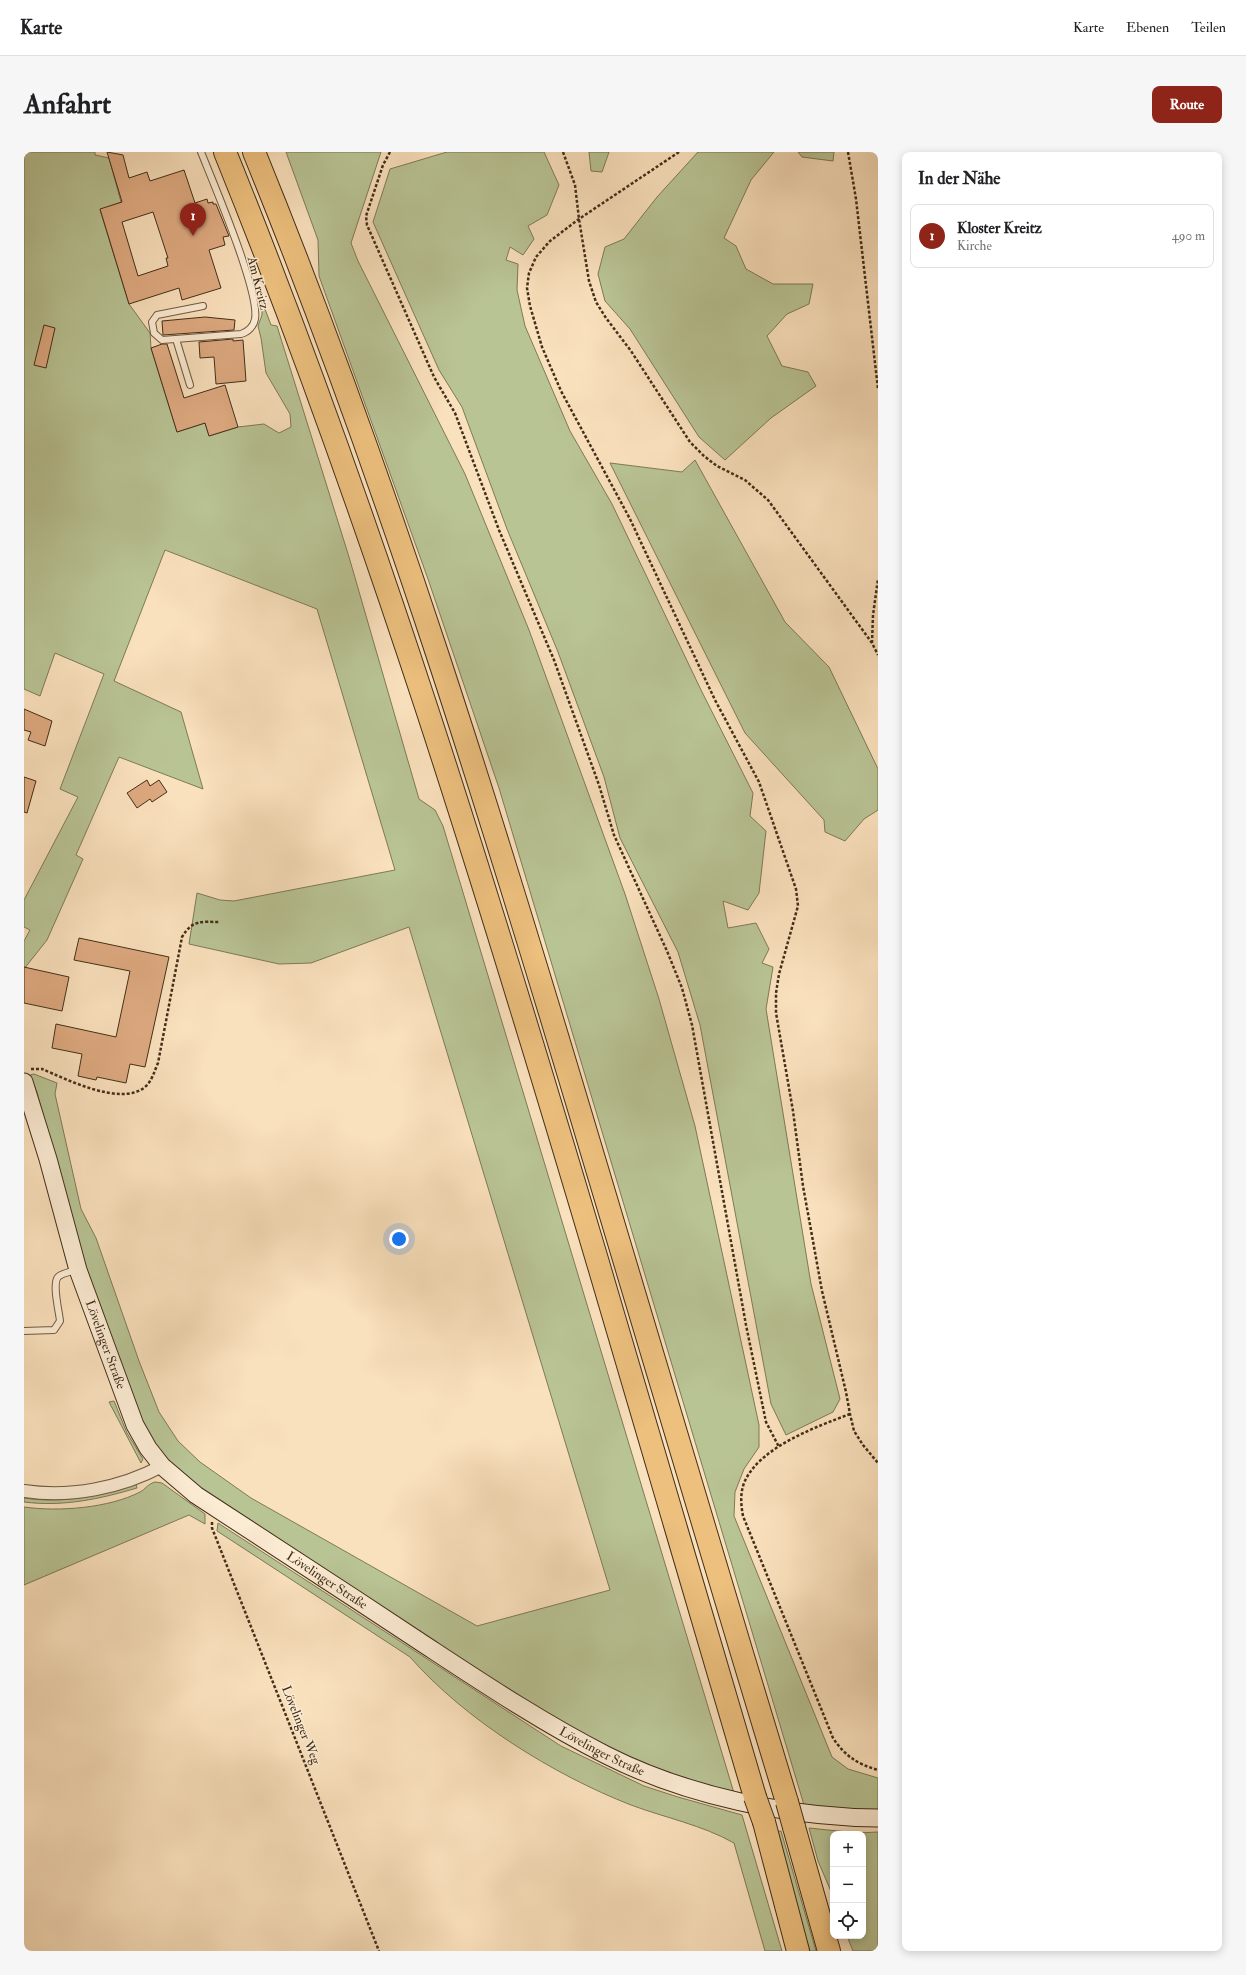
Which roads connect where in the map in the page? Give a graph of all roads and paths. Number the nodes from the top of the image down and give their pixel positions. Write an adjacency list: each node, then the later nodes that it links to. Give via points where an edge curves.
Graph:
1 (201, 152): 10 (lane, Am Kreitz, via 243,265 254,302 255,319 250,329 241,334)
2 (225, 152): 29 (highway, bridge, via 350,482 458,804 516,988 764,1822)
3 (254, 152): 30 (highway, bridge, via 375,473 488,809 787,1802)
4 (390, 152): 21 (path, via 366,216 367,225 434,377 456,412 499,530 554,660 600,785 614,836 682,988 692,1025 764,1414)
5 (563, 152): 8 (path, via 575,185)
6 (679, 152): 8 (path)
7 (848, 152): 12 (path, via 857,206)
8 (578, 219): 14 (path, via 596,302 690,442 717,466 745,480 768,500); 20 (path, via 550,241 536,257 529,273 527,288 530,306 542,347 561,391 630,519 715,700 758,782 796,889 798,906 779,974 776,1013 820,1283)
9 (203, 306): 10 (lane, Am Kreitz, via 159,314 155,317 152,330 156,336 162,340)
10 (176, 339): 11 (lane)
11 (190, 385)
12 (878, 389)
13 (878, 580): 14 (path)
14 (872, 643): 15 (path)
15 (878, 655)
16 (220, 922): 17 (path, via 196,922 188,927 182,937 158,1063 145,1087 135,1093 123,1095 104,1092 42,1069 32,1068)
17 (26, 1077): 18 (street, Lövelinger Straße)
18 (78, 1270): 19 (lane, via 63,1274 55,1285 60,1321 58,1326 54,1330); 23 (street, Lövelinger Straße, via 135,1425)
19 (24, 1331)
20 (850, 1414): 21 (path, via 820,1425); 22 (path, via 854,1431)
21 (780, 1447): 26 (path, via 762,1459 744,1484 741,1501 743,1516 833,1738 852,1760)
22 (878, 1463)
23 (162, 1466): 24 (street, via 114,1485 86,1491 59,1494); 25 (street, Lövelinger Straße, via 174,1478)
24 (24, 1491)
25 (213, 1506): 27 (street, Lövelinger Straße, via 503,1696 608,1756 650,1775 722,1798 808,1814); 28 (path, Lövelinger Weg, via 212,1528)
26 (878, 1770)
27 (878, 1818)
28 (379, 1951)
29 (798, 1951)
30 (829, 1951)

